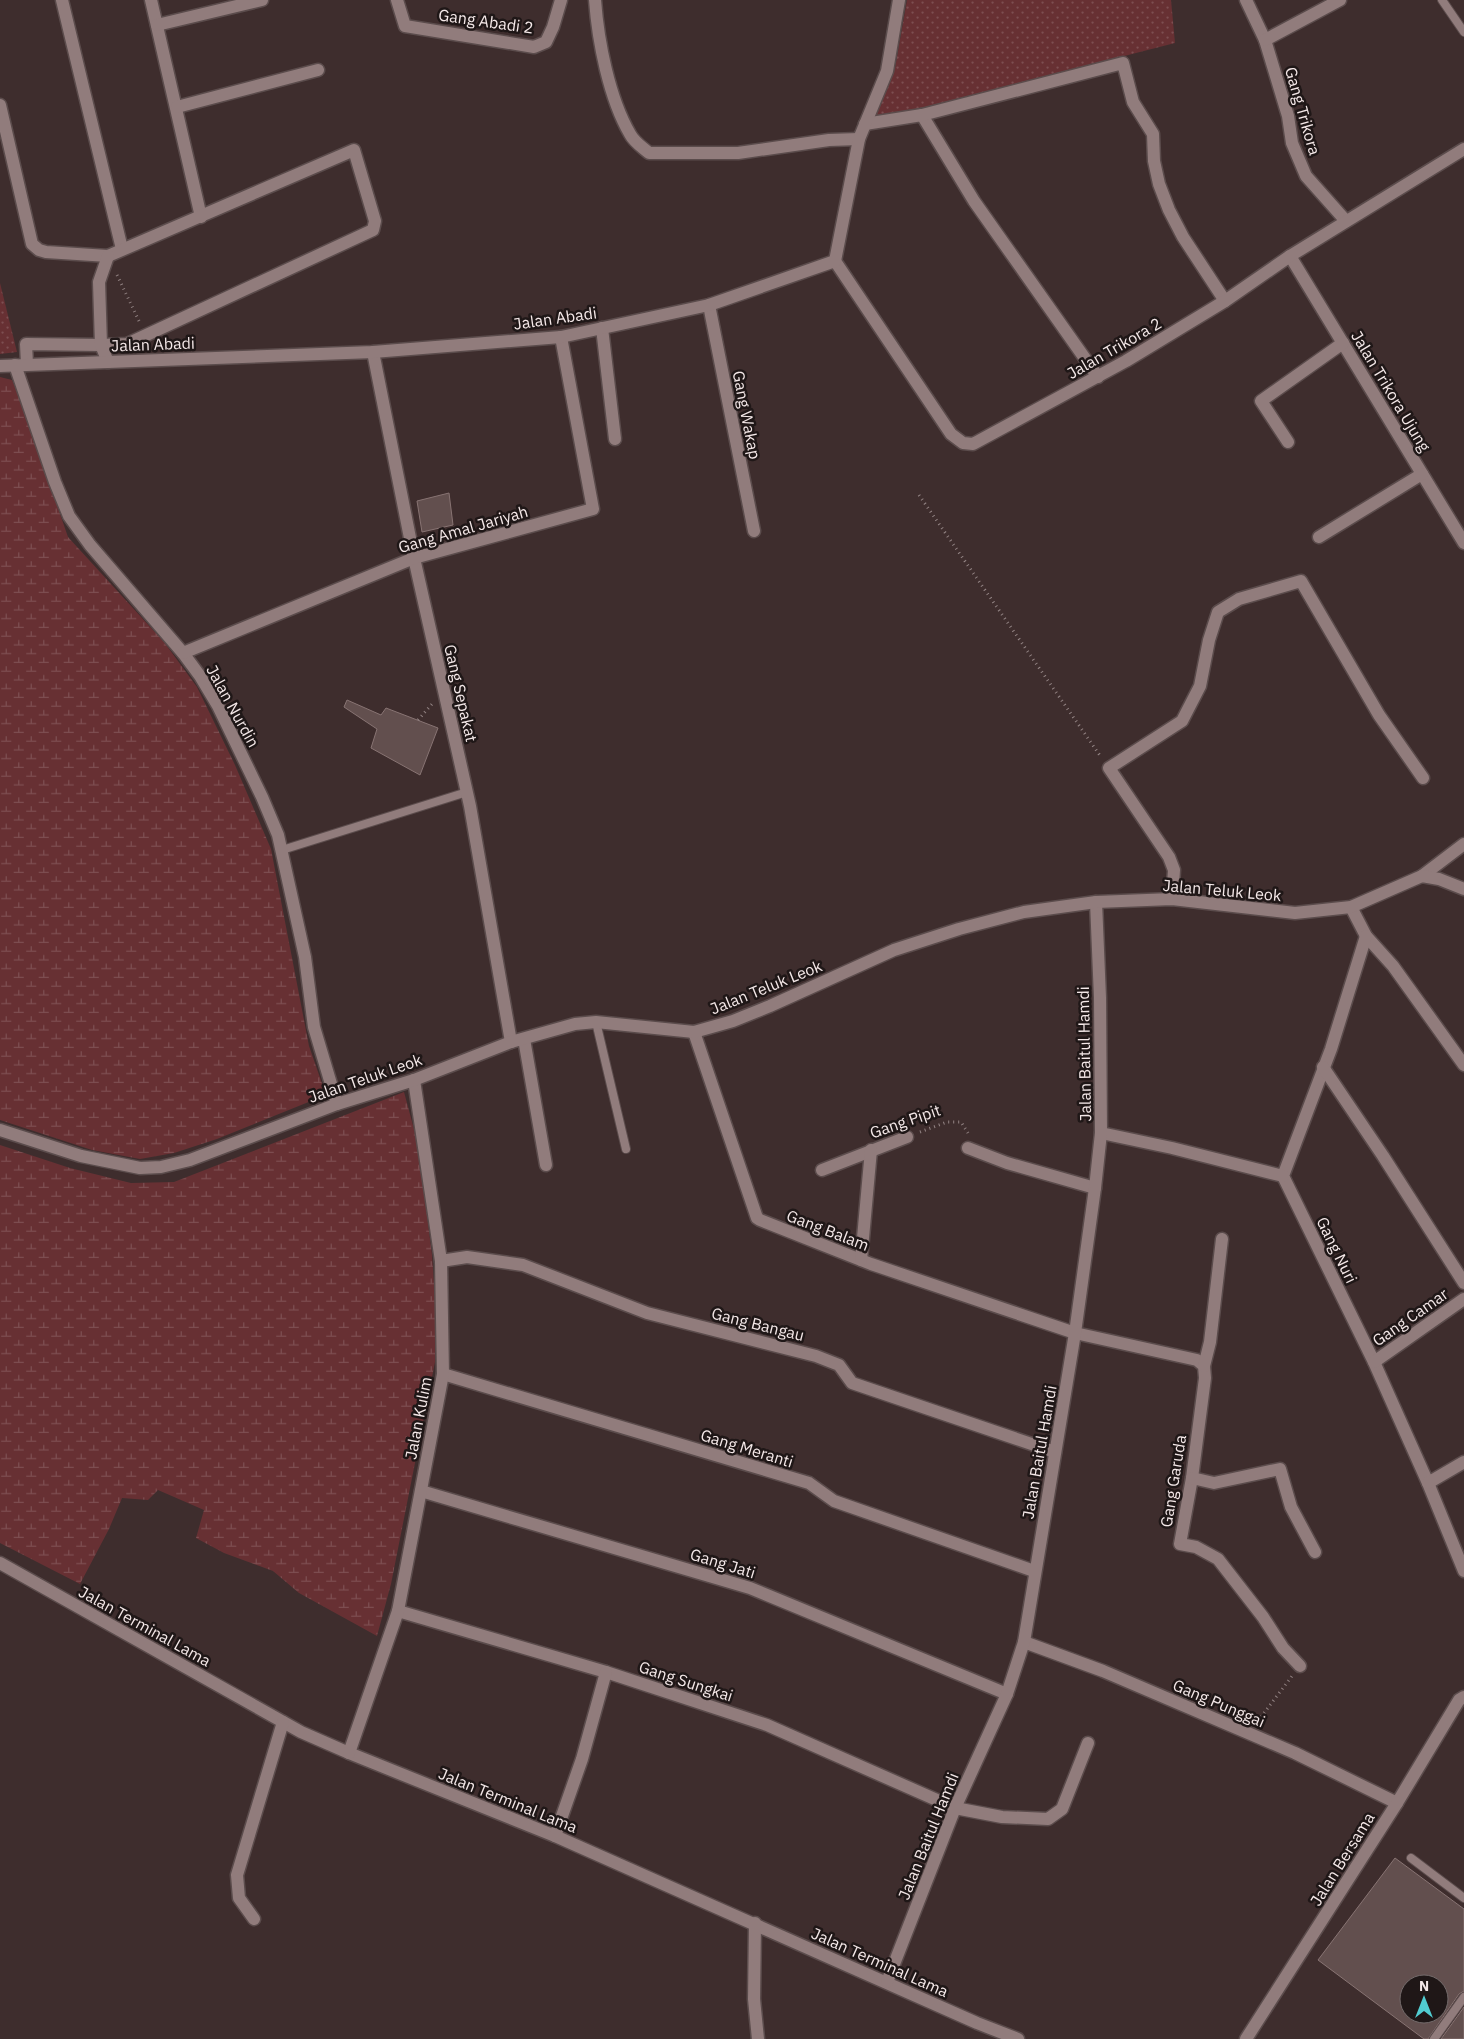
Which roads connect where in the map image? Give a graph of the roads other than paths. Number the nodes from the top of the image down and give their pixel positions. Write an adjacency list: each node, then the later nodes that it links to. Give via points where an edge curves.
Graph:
1 (62, 0): 23 (street)
2 (151, 0): 11 (street)
3 (262, 0): 11 (street)
4 (397, 0): 5 (street, Gang Abadi 2, via 405,26 534,47 546,42)
5 (561, 0)
6 (595, 0): 19 (street, via 597,30 619,110 630,134 649,153 738,153)
7 (899, 0): 18 (street, via 887,71)
8 (1246, 0): 13 (street, Gang Trikora)
9 (1340, 0): 13 (street)
10 (1442, 0): 12 (lane)
11 (158, 26): 16 (street)
12 (1464, 32)
13 (1265, 40): 22 (street, Gang Trikora, via 1288,116 1292,143 1306,176)
14 (318, 70): 16 (street)
15 (0, 105): 24 (street, via 32,244 46,252)
16 (176, 107): 21 (street)
17 (922, 114): 18 (street); 27 (street, via 1123,63 1133,102 1153,134 1158,184 1169,210); 37 (street, via 974,201)
18 (865, 124): 19 (street)
19 (858, 139): 26 (street)
20 (1464, 149): 22 (street, Jalan Trikora 2)
21 (201, 217): 23 (street); 32 (street, via 354,150 376,221 373,230 127,344)
22 (1346, 221): 25 (street, Jalan Trikora 2)
23 (122, 249): 24 (street)
24 (108, 256): 32 (street, via 99,282)
25 (1290, 256): 27 (street, Jalan Trikora 2); 31 (street, Jalan Trikora Ujung)
26 (835, 261): 28 (street, Jalan Abadi); 37 (street, Jalan Trikora 2, via 951,434 963,443 973,444)
27 (1225, 301): 37 (street, Jalan Trikora 2)
28 (709, 305): 29 (street, Jalan Abadi); 41 (street, Gang Wakap)
29 (602, 328): 30 (street, Jalan Abadi); 38 (street)
30 (561, 337): 33 (street, Jalan Abadi); 44 (street, Gang Amal Jariyah, via 593,509)
31 (1343, 343): 39 (street, via 1261,401); 40 (street, Jalan Trikora Ujung)
32 (101, 346): 34 (street); 35 (street, Jalan Nurdin, via 26,344)
33 (373, 352): 34 (street, Jalan Abadi); 44 (street, Gang Sepakat)
34 (108, 362): 35 (street, Jalan Abadi)
35 (21, 365): 36 (street, Jalan Abadi); 45 (street, Jalan Nurdin, via 55,482 69,516)
36 (0, 366)
37 (1098, 377)
38 (615, 439)
39 (1288, 442)
40 (1422, 474): 42 (street); 43 (street, Jalan Trikora Ujung)
41 (754, 531)
42 (1318, 537)
43 (1464, 543)
44 (414, 558): 45 (street, Gang Amal Jariyah); 47 (street, Gang Sepakat)
45 (183, 653): 49 (street, Jalan Nurdin, via 218,706 262,797)
46 (1423, 778): 52 (street, via 1379,715 1301,581 1239,599 1218,612 1200,686 1182,721 1109,768 1169,857 1174,870)
47 (467, 792): 49 (lane); 59 (street, Gang Sepakat)
48 (1464, 844): 50 (street, Jalan Teluk Leok)
49 (282, 850): 63 (street, Jalan Nurdin, via 305,957 314,1027)
50 (1422, 876): 51 (street); 54 (street, Jalan Teluk Leok)
51 (1464, 888)
52 (1172, 899): 53 (street, Jalan Teluk Leok); 54 (street, Jalan Teluk Leok, via 1295,913)
53 (1096, 902): 57 (street, Jalan Teluk Leok, via 1024,912 894,950 742,1017); 65 (street, Jalan Baitul Hamdi)
54 (1351, 907): 55 (street)
55 (1366, 936): 60 (street, via 1393,966); 61 (street)
56 (596, 1022): 57 (street, Jalan Teluk Leok); 58 (street, Jalan Teluk Leok, via 575,1024); 68 (lane)
57 (694, 1032): 75 (street, Gang Balam, via 757,1218)
58 (524, 1038): 59 (street, Jalan Teluk Leok); 70 (street)
59 (511, 1042): 62 (street, Jalan Teluk Leok)
60 (1464, 1065)
61 (1322, 1067): 72 (street); 77 (street)
62 (414, 1080): 63 (street, Jalan Teluk Leok); 76 (street, Jalan Kulim)
63 (337, 1104): 64 (street, Jalan Teluk Leok, via 190,1160 160,1167 140,1168 81,1156)
64 (0, 1130)
65 (1101, 1133): 72 (street); 73 (street, Jalan Baitul Hamdi)
66 (907, 1137): 69 (street, Gang Pipit)
67 (968, 1148): 73 (street, via 1006,1163)
68 (626, 1149)
69 (870, 1150): 71 (street, Gang Pipit); 75 (street)
70 (546, 1164)
71 (822, 1170)
72 (1283, 1176): 80 (street, Gang Nuri)
73 (1095, 1188): 79 (street, Jalan Baitul Hamdi)
74 (1222, 1239): 81 (street, Gang Garuda, via 1210,1342)
75 (861, 1260): 79 (street, Gang Balam)
76 (441, 1261): 82 (street, Jalan Kulim); 83 (street, Gang Bangau, via 467,1257 523,1265 647,1313 816,1356 839,1365 852,1383)
77 (1464, 1283)
78 (1464, 1299): 80 (street, Gang Camar)
79 (1075, 1333): 81 (street, via 1197,1360); 83 (street, Jalan Baitul Hamdi)
80 (1374, 1362): 86 (street, Gang Nuri)
81 (1204, 1366): 85 (street, Gang Garuda)
82 (443, 1374): 87 (street, Jalan Kulim); 91 (street, Gang Meranti, via 809,1483 834,1501)
83 (1055, 1452): 91 (street, Jalan Baitul Hamdi)
84 (1464, 1462): 86 (street)
85 (1192, 1478): 88 (street, via 1214,1483 1280,1469 1291,1507); 94 (street, Gang Garuda, via 1180,1544 1196,1547 1218,1559 1283,1648)
86 (1428, 1483): 90 (street, Gang Nuri)
87 (421, 1491): 92 (street, Jalan Kulim); 96 (street, Gang Jati, via 750,1588)
88 (1315, 1552)
89 (0, 1563): 98 (street, Jalan Terminal Lama)
90 (1464, 1571)
91 (1034, 1572): 93 (street, Jalan Baitul Hamdi)
92 (398, 1611): 95 (street, Gang Sungkai); 100 (street, Jalan Kulim)
93 (1024, 1642): 96 (street, Jalan Baitul Hamdi); 101 (street, Gang Punggai, via 1249,1733)
94 (1300, 1666)
95 (606, 1672): 102 (street, Gang Sungkai, via 767,1725); 103 (street, via 582,1759)
96 (1006, 1694): 102 (street, Jalan Baitul Hamdi)
97 (1464, 1697): 101 (street, Jalan Bersama, via 1459,1700)
98 (283, 1722): 100 (street, Jalan Terminal Lama); 106 (street, via 237,1875 239,1898)
99 (1088, 1743): 102 (street, Gang Sungkai, via 1062,1809 1048,1819 1002,1817)
100 (349, 1753): 103 (street, Jalan Terminal Lama)
101 (1396, 1803): 112 (street, Jalan Bersama)
102 (955, 1808): 108 (street, Jalan Baitul Hamdi)
103 (554, 1836): 107 (street, Jalan Terminal Lama)
104 (1411, 1858): 105 (lane)
105 (1464, 1898)
106 (254, 1919)
107 (755, 1924): 108 (street, Jalan Terminal Lama); 110 (street, via 754,1999)
108 (887, 1982): 111 (street, Jalan Terminal Lama)
109 (1464, 1997): 113 (lane)
110 (758, 2039)
111 (1018, 2039)
112 (1246, 2039)
113 (1434, 2039)

